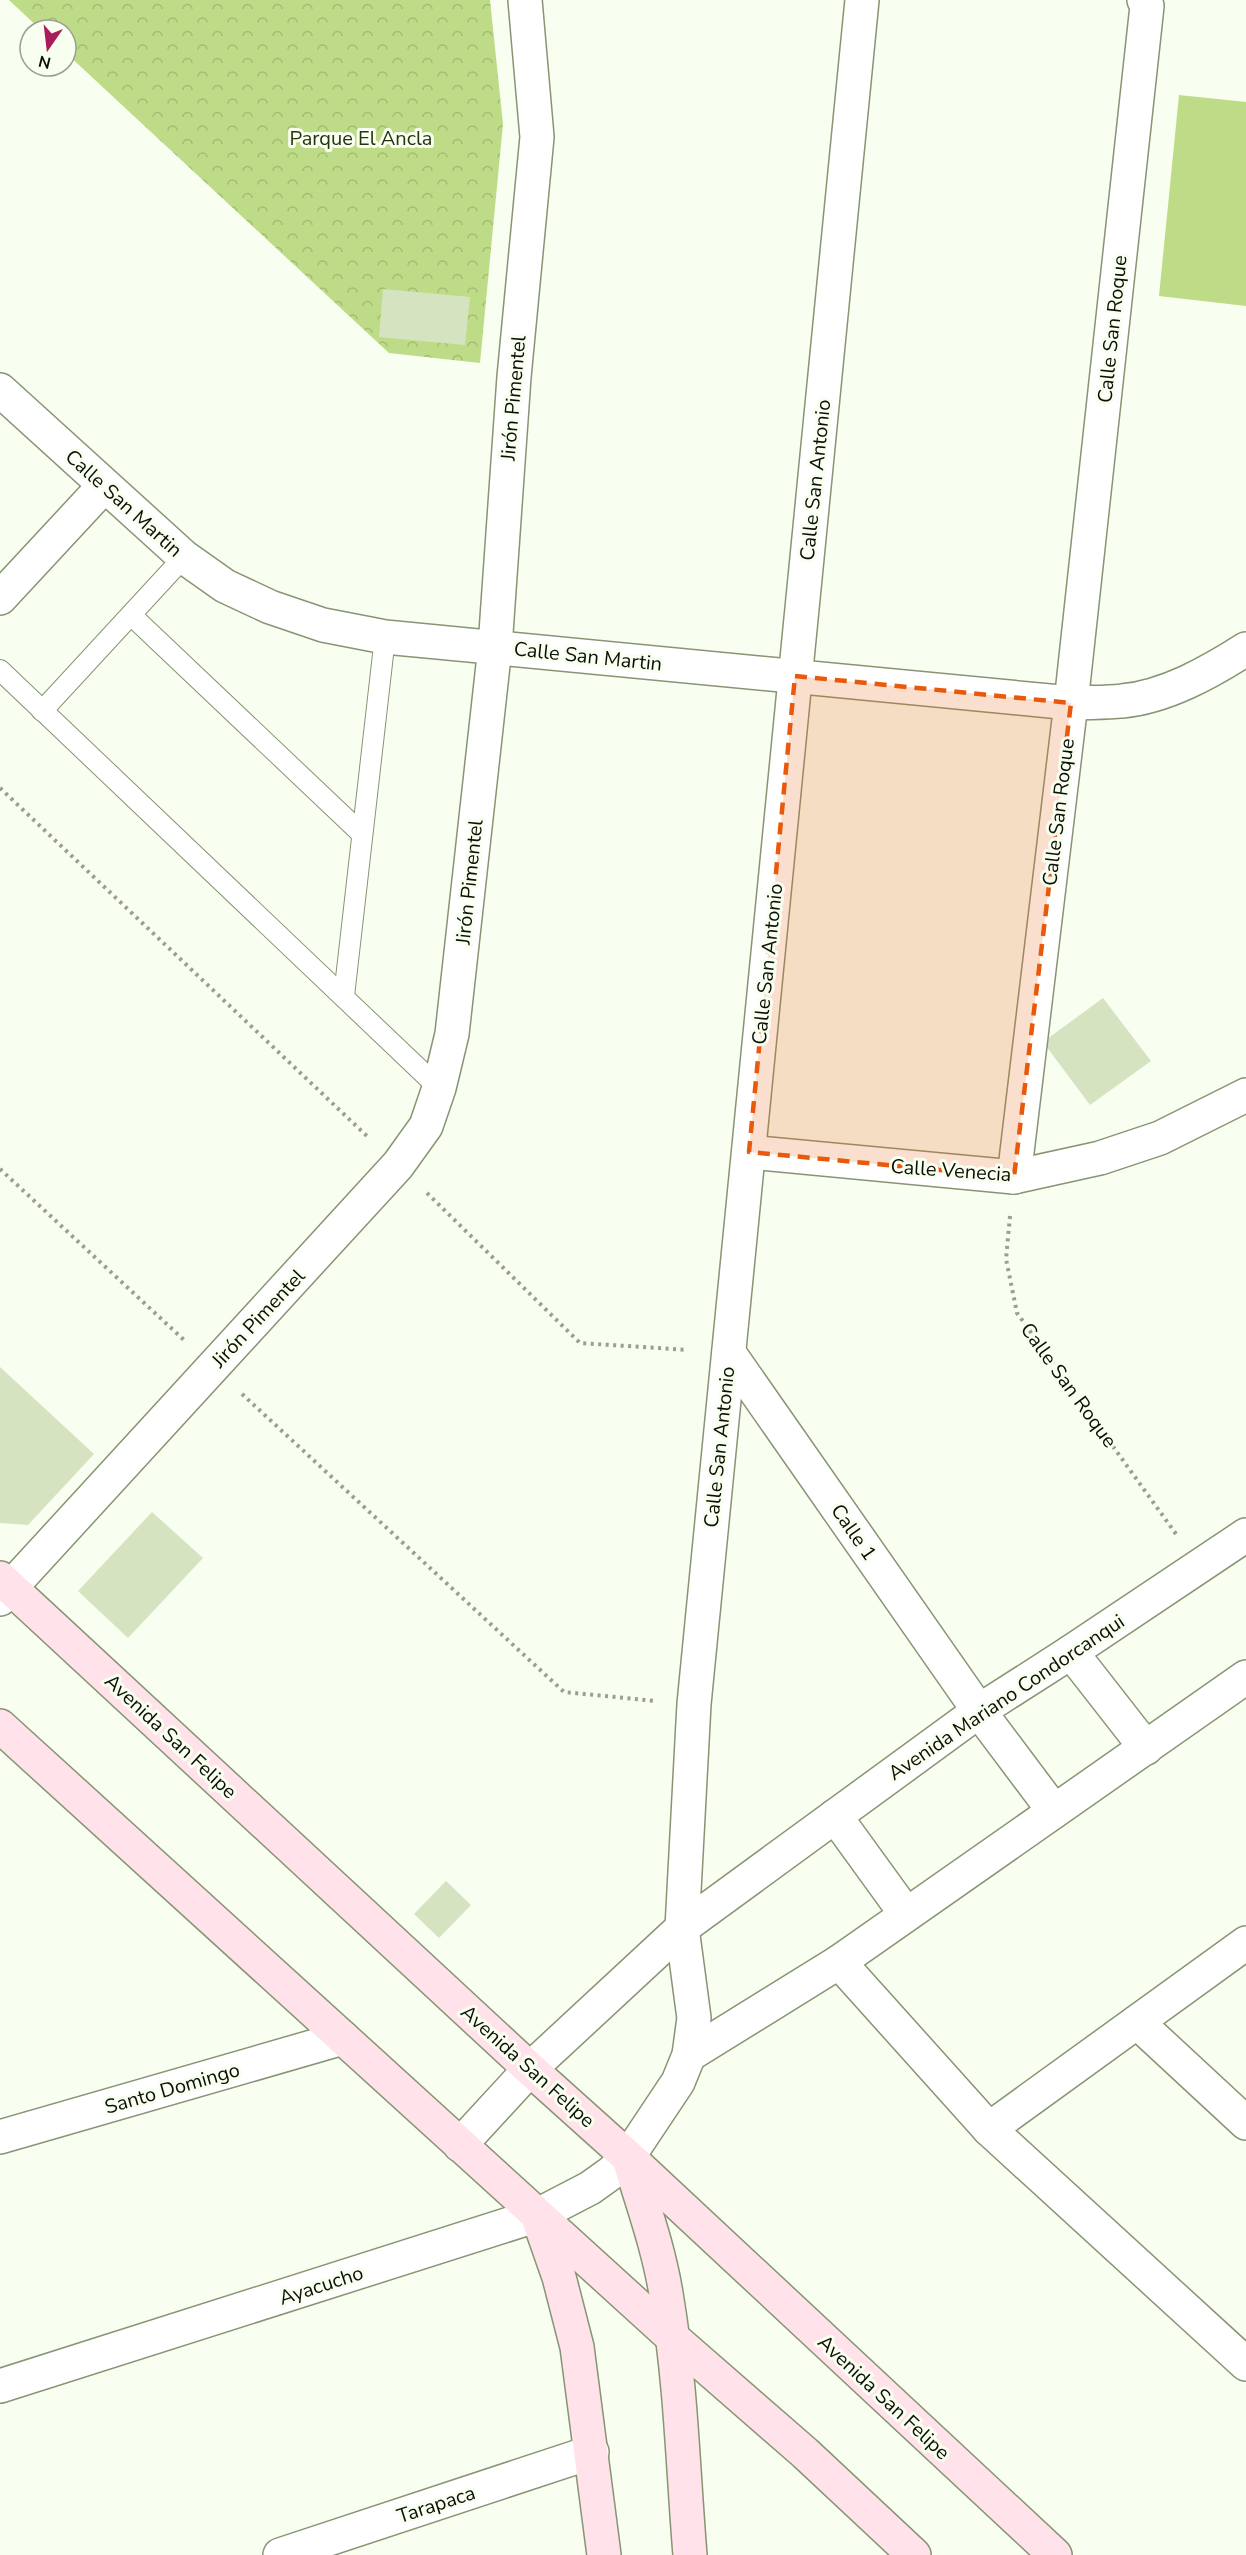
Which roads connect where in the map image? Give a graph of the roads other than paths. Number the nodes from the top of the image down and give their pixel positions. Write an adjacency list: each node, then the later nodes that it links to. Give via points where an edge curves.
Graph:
1 (525, 0): 10 (street, Jirón Pimentel, via 537,137 514,377)
2 (862, 0): 13 (street, Calle San Antonio)
3 (1152, 2): 14 (street, Calle San Roque)
4 (0, 390): 5 (street, Calle San Martin)
5 (104, 486): 6 (street, Calle San Martin); 7 (street)
6 (184, 557): 8 (lane); 9 (street, Calle San Martin, via 225,586 270,607 323,625)
7 (0, 598)
8 (131, 615): 15 (lane); 16 (lane)
9 (385, 637): 10 (street, Calle San Martin); 16 (lane)
10 (495, 647): 13 (street, Calle San Martin); 18 (street, Jirón Pimentel, via 452,1034)
11 (1246, 649): 14 (street, Calle San Martin, via 1170,689 1124,701)
12 (0, 670): 15 (lane)
13 (795, 676): 14 (street, Calle San Martin); 20 (street, Calle San Antonio)
14 (1071, 703): 21 (street, Calle San Roque)
15 (42, 711): 17 (lane)
16 (362, 834): 17 (lane)
17 (344, 996): 18 (lane)
18 (439, 1088): 24 (street, Jirón Pimentel, via 426,1126 398,1165)
19 (1246, 1095): 21 (street, Calle Venecia, via 1160,1138 1100,1158)
20 (749, 1152): 21 (street, Calle Venecia); 22 (street, Calle San Antonio)
21 (1014, 1177)
22 (729, 1353): 27 (street, Calle 1); 33 (street, Calle San Antonio, via 694,1704)
23 (1245, 1538): 25 (street, Avenida Mariano Condorcanqui)
24 (4, 1588): 39 (main road, Avenida San Felipe)
25 (1071, 1652): 27 (street, Avenida Mariano Condorcanqui); 29 (street)
26 (1246, 1677): 29 (street)
27 (979, 1710): 30 (street, Calle 1); 31 (street, Avenida Mariano Condorcanqui)
28 (0, 1726): 37 (main road)
29 (1146, 1748): 30 (street)
30 (1054, 1811): 32 (street)
31 (835, 1816): 32 (street); 33 (street, Avenida Mariano Condorcanqui)
32 (906, 1914): 35 (street)
33 (682, 1928): 38 (street, via 694,2018); 39 (street, Avenida Mariano Condorcanqui)
34 (1246, 1943): 36 (street)
35 (839, 1962): 38 (street); 41 (street)
36 (1137, 2022): 40 (street); 41 (street)
37 (344, 2038): 42 (street, Santo Domingo); 43 (main road)
38 (689, 2055): 44 (street, via 678,2082)
39 (530, 2069): 43 (street, Avenida Mariano Condorcanqui); 44 (main road, Avenida San Felipe)
40 (1246, 2123)
41 (989, 2129): 47 (street)
42 (0, 2137)
43 (460, 2145): 45 (main road)
44 (628, 2157): 45 (street, Ayacucho, via 590,2188); 46 (main road, via 650,2227); 54 (main road, Avenida San Felipe)
45 (538, 2216): 46 (main road); 48 (street, Ayacucho); 49 (main road, via 577,2347)
46 (673, 2338): 52 (main road); 53 (main road)
47 (1246, 2364)
48 (0, 2386)
49 (592, 2452): 50 (street, Tarapaca); 51 (main road)
50 (280, 2555)
51 (604, 2555)
52 (690, 2555)
53 (914, 2555)
54 (1055, 2555)

